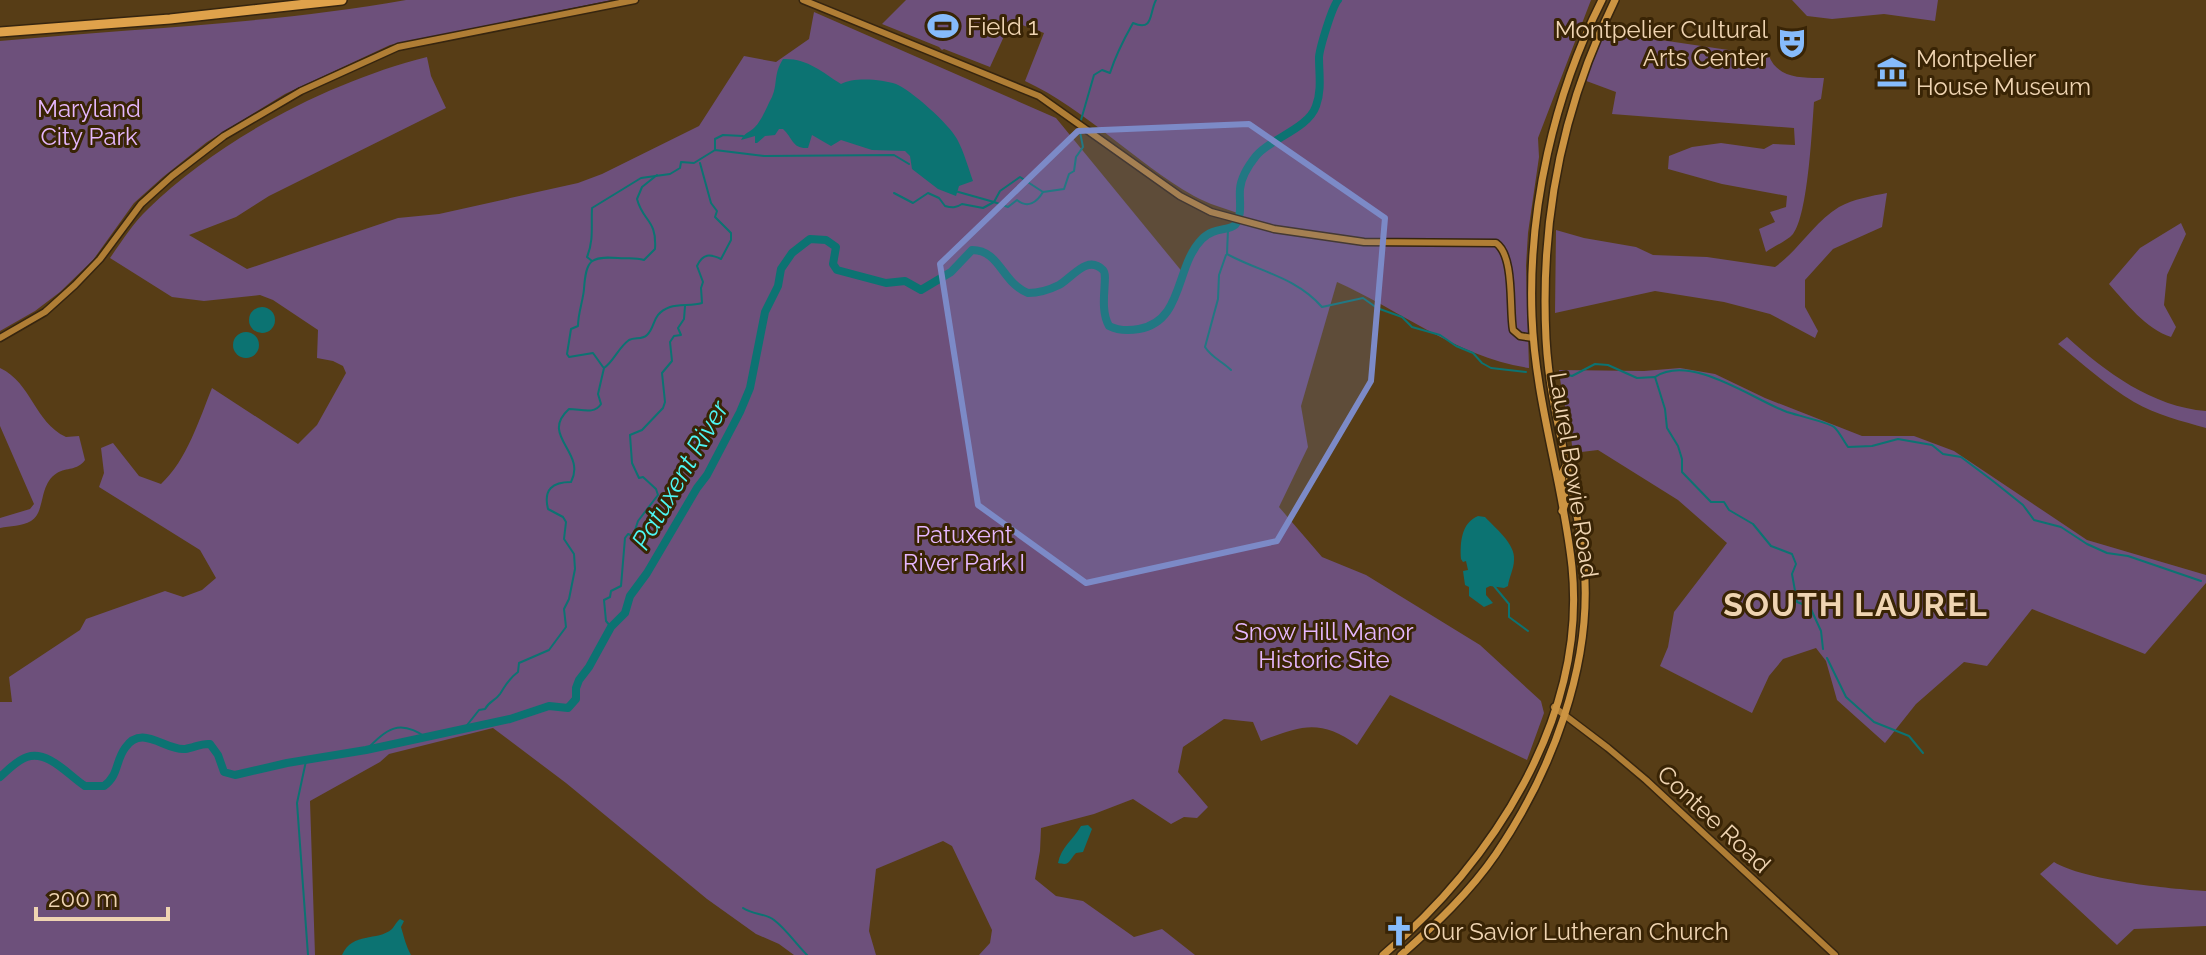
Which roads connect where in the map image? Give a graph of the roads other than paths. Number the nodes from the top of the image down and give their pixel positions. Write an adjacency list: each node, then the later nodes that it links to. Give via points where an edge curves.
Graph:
1 (342, 0): 6 (highway)
2 (635, 0): 7 (street, via 398,47 301,91 224,136 161,185 89,272 45,312)
3 (803, 0): 8 (street, via 1039,96 1203,208 1274,229 1364,242 1500,245 1512,296 1513,330)
4 (1602, 0): 8 (main road, Laurel Bowie Road, via 1571,72 1547,160 1534,242)
5 (1615, 0): 9 (main road, Laurel Bowie Road, via 1572,106 1548,228 1546,341)
6 (0, 32)
7 (0, 338)
8 (1533, 338): 10 (main road, Laurel Bowie Road)
9 (1566, 466): 10 (main road, via 1561,475 1566,503); 12 (main road, Laurel Bowie Road, via 1583,555 1586,607 1580,655)
10 (1562, 511): 11 (main road, Laurel Bowie Road, via 1572,563 1573,614)
11 (1554, 707): 12 (street, Contee Road); 13 (main road, Laurel Bowie Road, via 1500,826 1447,895)
12 (1563, 716): 14 (main road, Laurel Bowie Road, via 1533,792 1496,855); 15 (street, Contee Road, via 1646,780)
13 (1383, 955)
14 (1401, 955)
15 (1835, 955)

